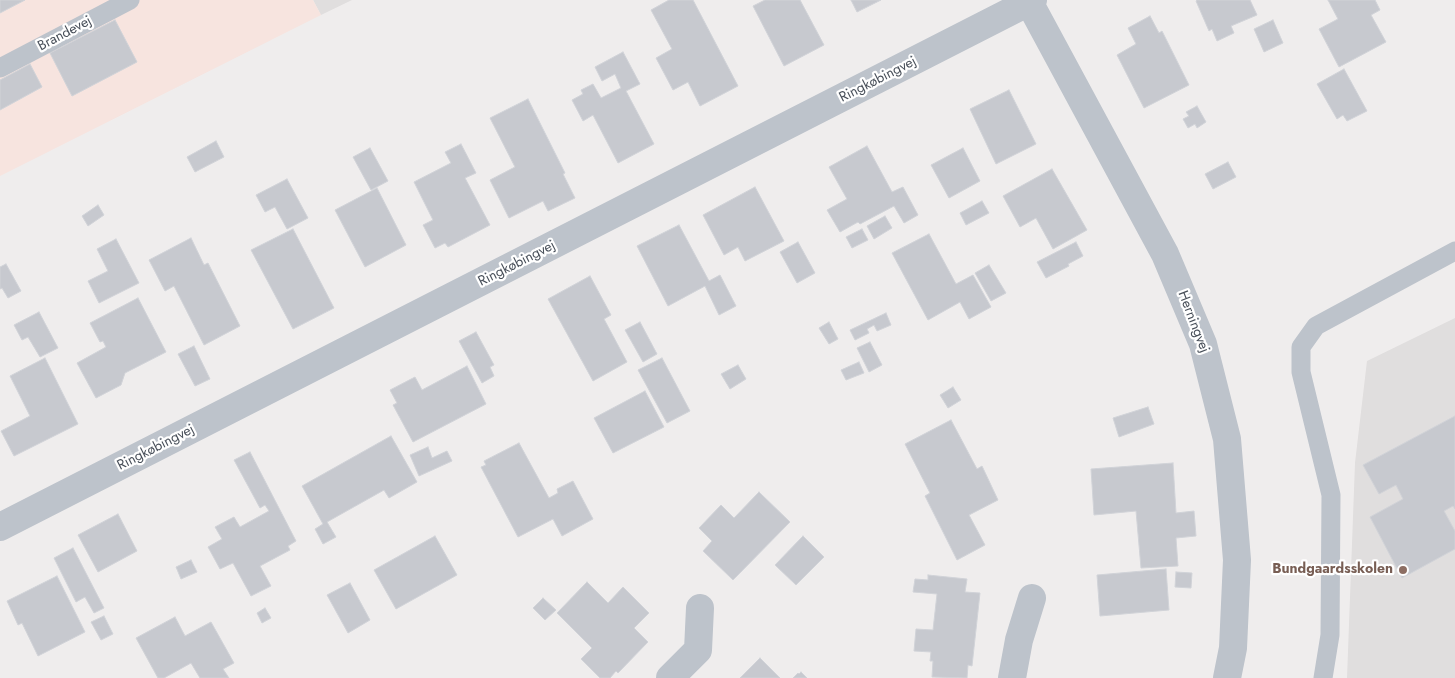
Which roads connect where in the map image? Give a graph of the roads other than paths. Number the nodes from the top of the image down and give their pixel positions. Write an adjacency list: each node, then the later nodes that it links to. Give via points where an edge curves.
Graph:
1 (130, 0): 3 (lane, Brandevej)
2 (1030, 1): 5 (street, Ringkøbingvej); 10 (street, Herningvej, via 1165,254 1203,344 1226,439 1237,560 1233,648)
3 (0, 68)
4 (1455, 251): 11 (lane, via 1316,326 1301,347 1301,372 1331,495 1330,635)
5 (0, 527)
6 (1032, 598): 9 (street)
7 (700, 608): 8 (street, via 698,650)
8 (670, 678)
9 (1012, 678)
10 (1227, 678)
11 (1323, 678)

